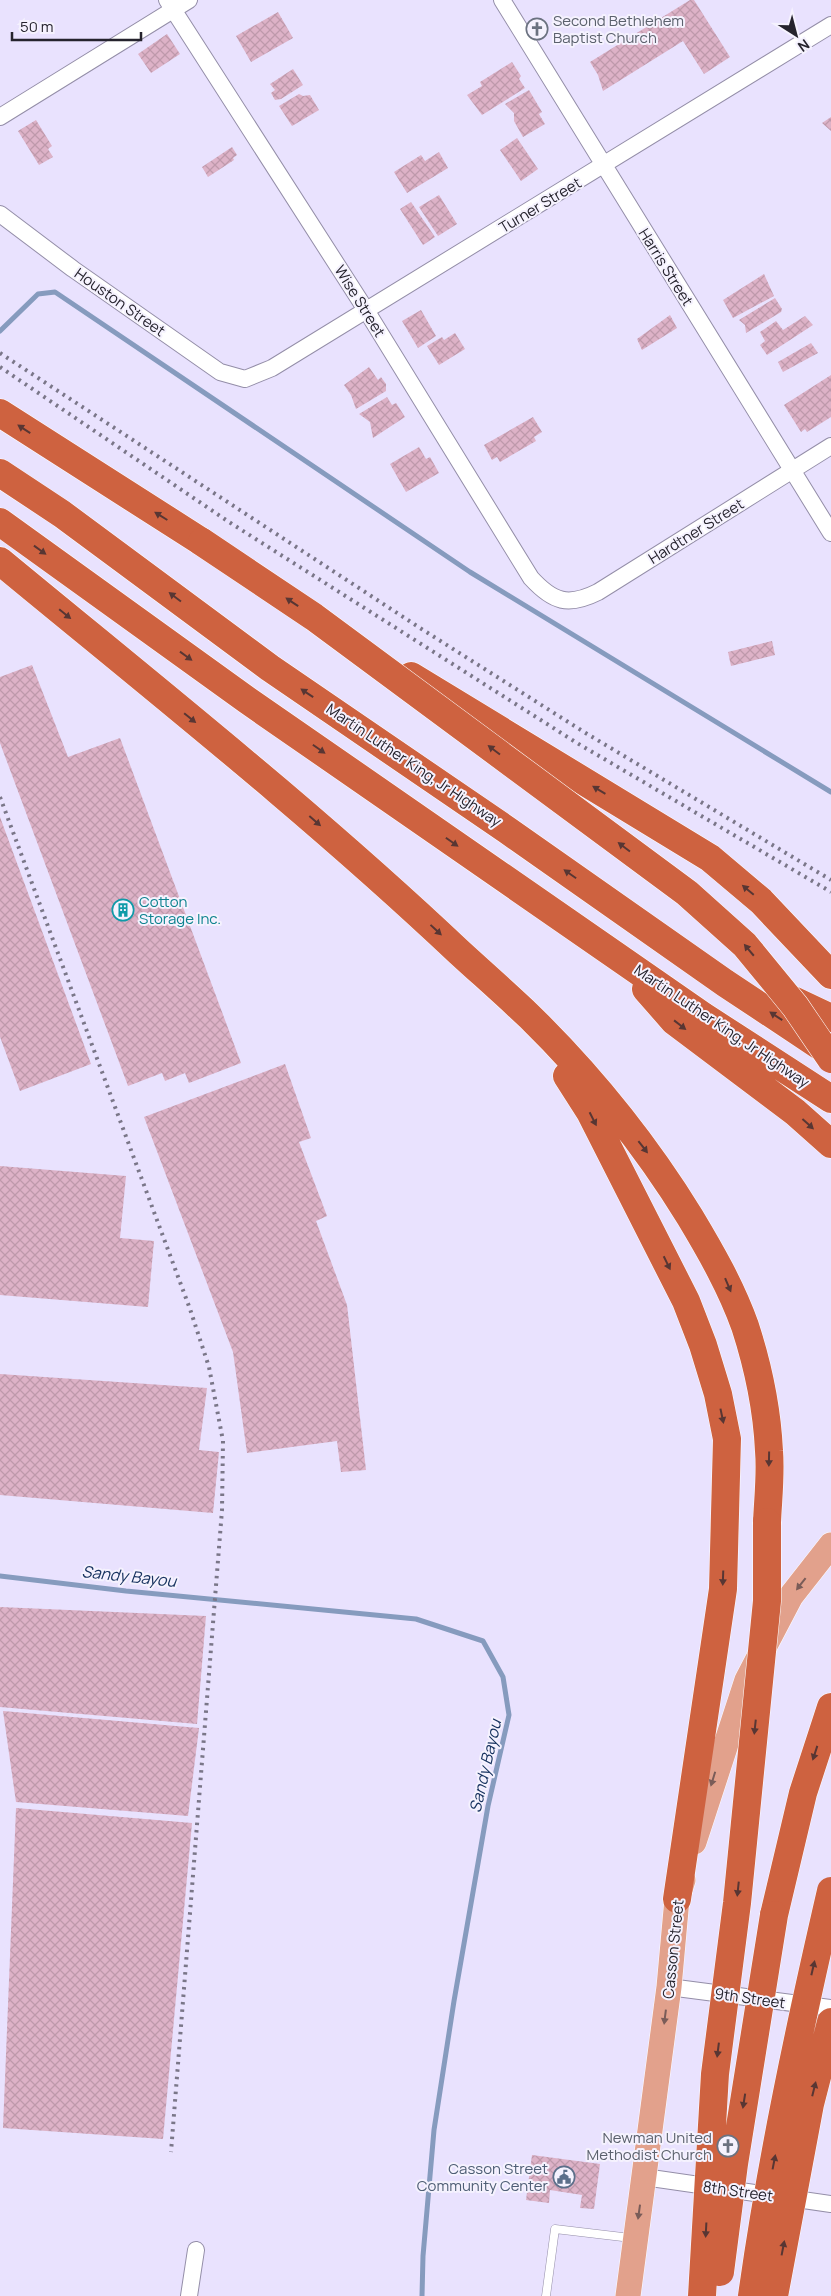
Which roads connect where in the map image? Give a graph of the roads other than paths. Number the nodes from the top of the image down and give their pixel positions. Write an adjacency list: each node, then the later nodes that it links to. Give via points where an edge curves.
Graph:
1 (189, 0): 3 (street)
2 (502, 0): 6 (street, Harris Street)
3 (170, 5): 5 (street); 8 (street, Wise Street)
4 (831, 25): 6 (street, Turner Street)
5 (0, 117)
6 (604, 166): 8 (street, Turner Street); 12 (street, Harris Street)
7 (0, 214): 9 (street, Houston Street, via 220,372)
8 (366, 310): 9 (street, Turner Street, via 272,368); 17 (street, Wise Street, via 531,578)
9 (246, 379)
10 (0, 414): 18 (highway, one-way to 10, bridge)
11 (831, 446): 12 (street, Hardtner Street)
12 (793, 470): 15 (street, Harris Street); 17 (street, Hardtner Street, via 598,592 583,599)
13 (0, 473): 19 (highway, Martin Luther King, Jr Highway, one-way to 13, via 270,668 62,514)
14 (0, 522): 20 (highway, Martin Luther King, Jr Highway, one-way to 20, via 247,700)
15 (831, 533)
16 (0, 561): 22 (highway, one-way to 22, via 302,810 412,906)
17 (556, 599)
18 (314, 617): 21 (highway, one-way to 18, bridge, via 761,901 710,858); 25 (highway, one-way to 18, bridge, via 795,1006 745,945 687,894)
19 (594, 891): 23 (highway, via 773,990); 24 (highway, Martin Luther King, Jr Highway, one-way to 19)
20 (611, 951): 26 (highway, Martin Luther King, Jr Highway, via 703,1016); 27 (highway, one-way to 27, via 674,1021 795,1112)
21 (831, 975)
22 (531, 1018): 31 (highway, one-way to 31, via 590,1112 686,1301 718,1394 727,1439 723,1589); 42 (highway, one-way to 42, bridge, via 613,1108 660,1169 722,1272 744,1323 759,1372 770,1453 767,1602 737,1903 716,2074)
23 (831, 1018)
24 (831, 1053)
25 (831, 1059)
26 (831, 1099)
27 (831, 1144)
28 (831, 1545): 31 (main road, Casson Street, one-way to 31, via 792,1596 747,1680 718,1762)
29 (831, 1707): 43 (highway, one-way to 43, bridge, via 803,1793 774,1915 734,2164)
30 (831, 1891): 44 (highway, one-way to 30, bridge, via 763,2219 796,2047)
31 (677, 1898): 32 (main road, Casson Street)
32 (669, 1987): 33 (street, 9th Street); 35 (main road, Casson Street, one-way to 35)
33 (831, 2008)
34 (831, 2022): 45 (highway, one-way to 34, bridge, via 810,2104)
35 (644, 2177): 36 (street, 8th Street); 37 (main road, Casson Street, one-way to 37)
36 (831, 2204)
37 (636, 2239): 40 (lane, via 555,2229); 41 (main road, Casson Street)
38 (196, 2250): 39 (street)
39 (189, 2296)
40 (546, 2296)
41 (628, 2296)
42 (702, 2296)
43 (717, 2296)
44 (752, 2296)
45 (774, 2296)

